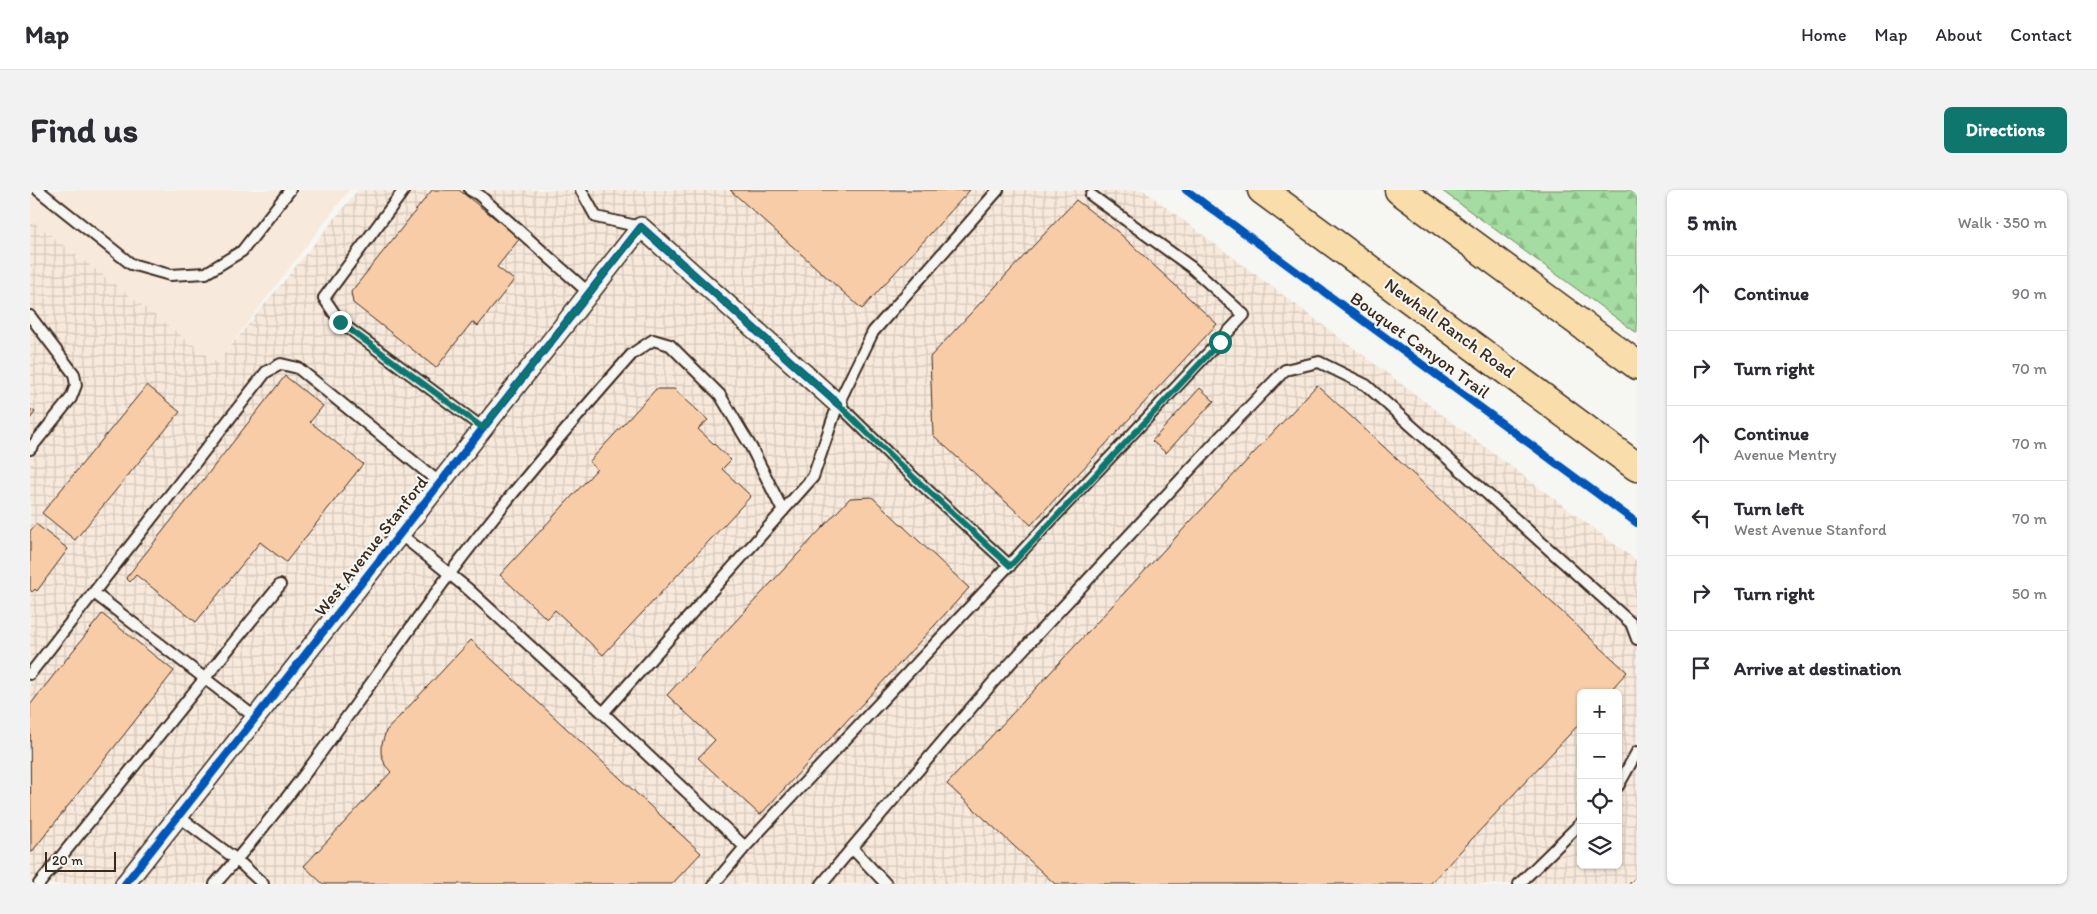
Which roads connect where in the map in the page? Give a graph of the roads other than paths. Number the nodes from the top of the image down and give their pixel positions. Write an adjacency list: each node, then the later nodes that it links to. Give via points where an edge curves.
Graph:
1 (38, 190): 2 (lane, via 131,264 170,275 206,273 242,251)
2 (290, 190)
3 (404, 190): 15 (lane, via 324,298 340,322)
4 (470, 190): 11 (lane)
5 (581, 190): 10 (lane, via 596,217)
6 (998, 190): 14 (lane, via 873,332)
7 (1262, 190): 17 (main road, Newhall Ranch Road)
8 (1399, 190): 13 (main road)
9 (1090, 195): 21 (lane, via 1191,267 1244,315)
10 (641, 227): 11 (street, West Avenue Stanford); 14 (street)
11 (589, 293): 15 (street, West Avenue Stanford)
12 (30, 316): 16 (lane, via 74,374 76,385 71,398)
13 (1637, 366)
14 (838, 404): 19 (lane, via 813,477); 21 (lane)
15 (483, 428): 18 (street, West Avenue Stanford)
16 (30, 450)
17 (1637, 467)
18 (440, 483): 20 (street, West Avenue Stanford); 24 (lane, via 298,368 281,364 266,372)
19 (783, 511): 22 (lane, via 720,395 670,345 653,340 632,354 601,388); 28 (lane)
20 (400, 534): 22 (lane); 29 (street, West Avenue Stanford)
21 (1010, 566): 34 (lane)
22 (450, 574): 28 (lane); 36 (lane, via 331,739)
23 (280, 585): 27 (lane)
24 (94, 593): 26 (lane); 27 (lane)
25 (1637, 639): 35 (lane, via 1631,623 1366,385 1319,362 1284,370 995,680)
26 (30, 674)
27 (205, 679): 29 (lane); 37 (lane)
28 (603, 713): 34 (lane)
29 (256, 718): 32 (street, West Avenue Stanford)
30 (1637, 752): 31 (lane)
31 (1622, 779)
32 (178, 816): 36 (lane); 38 (street, West Avenue Stanford)
33 (1580, 824): 44 (lane)
34 (745, 847): 41 (lane)
35 (852, 848): 42 (lane); 43 (lane)
36 (236, 860): 39 (lane); 40 (lane)
37 (39, 884)
38 (125, 884)
39 (215, 884)
40 (263, 884)
41 (714, 884)
42 (822, 884)
43 (886, 884)
44 (1519, 884)

